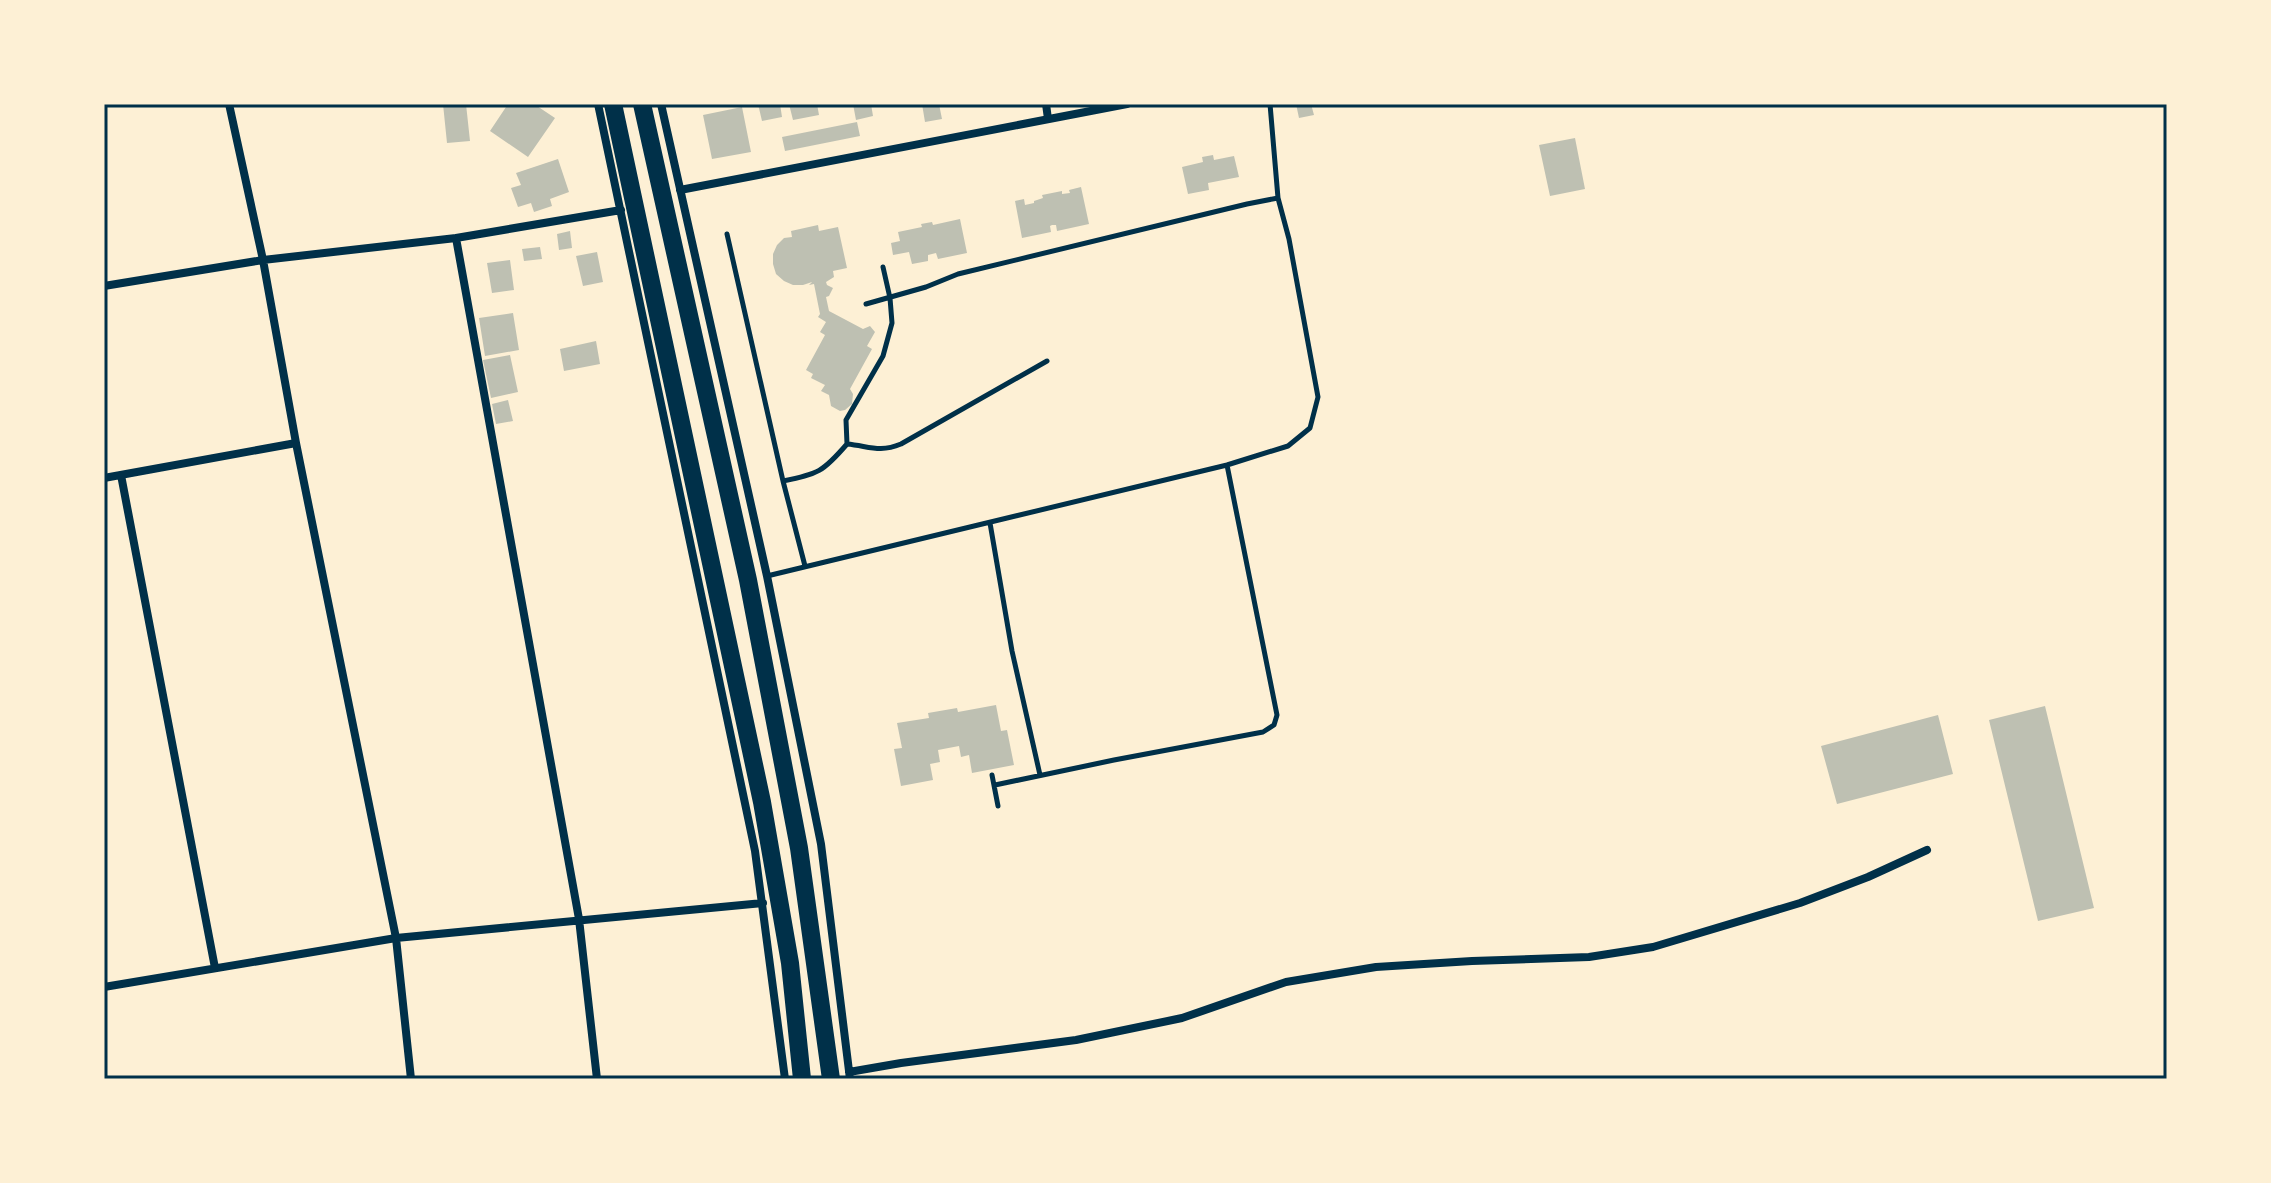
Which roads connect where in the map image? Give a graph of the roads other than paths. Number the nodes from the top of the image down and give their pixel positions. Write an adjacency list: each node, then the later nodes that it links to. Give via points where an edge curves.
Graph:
1 (229, 104): 15 (street)
2 (598, 104): 12 (street)
3 (613, 104): 44 (highway, via 762,802 790,963)
4 (642, 104): 40 (highway, via 751,595)
5 (661, 104): 10 (street)
6 (1046, 104): 9 (street)
7 (1127, 104): 9 (street)
8 (1270, 104): 11 (lane)
9 (1048, 119): 10 (street)
10 (680, 190): 29 (street)
11 (1278, 198): 18 (lane, via 958,274); 23 (lane, via 1318,397 1310,428 1288,446)
12 (621, 210): 14 (street); 35 (street)
13 (727, 234): 26 (lane)
14 (456, 238): 15 (street); 36 (street)
15 (263, 260): 17 (street); 21 (street)
16 (883, 267): 18 (lane)
17 (104, 286)
18 (890, 298): 19 (lane); 22 (lane, via 889,336 846,420)
19 (866, 304)
20 (1047, 361): 22 (lane, via 901,444 877,450)
21 (296, 443): 24 (street); 37 (street)
22 (847, 444): 26 (lane, via 826,468)
23 (1227, 465): 27 (lane); 31 (lane, via 1277,715 1274,725 1263,732)
24 (121, 475): 25 (street); 38 (street)
25 (104, 478)
26 (783, 481): 28 (lane)
27 (990, 523): 28 (lane); 31 (lane)
28 (805, 566): 29 (lane)
29 (767, 576): 40 (street, via 821,844)
30 (992, 775): 32 (lane)
31 (1040, 775): 32 (lane)
32 (995, 785): 33 (lane)
33 (998, 806)
34 (1927, 850): 40 (street, via 1800,903 1653,947 1589,957 1376,967 1286,982 1182,1018 1076,1040 901,1063)
35 (763, 903): 36 (street); 43 (street)
36 (579, 919): 37 (street); 42 (street)
37 (396, 938): 38 (street); 41 (street)
38 (215, 968): 39 (street)
39 (104, 987)
40 (844, 1077)
41 (411, 1079)
42 (597, 1079)
43 (785, 1079)
44 (802, 1079)

